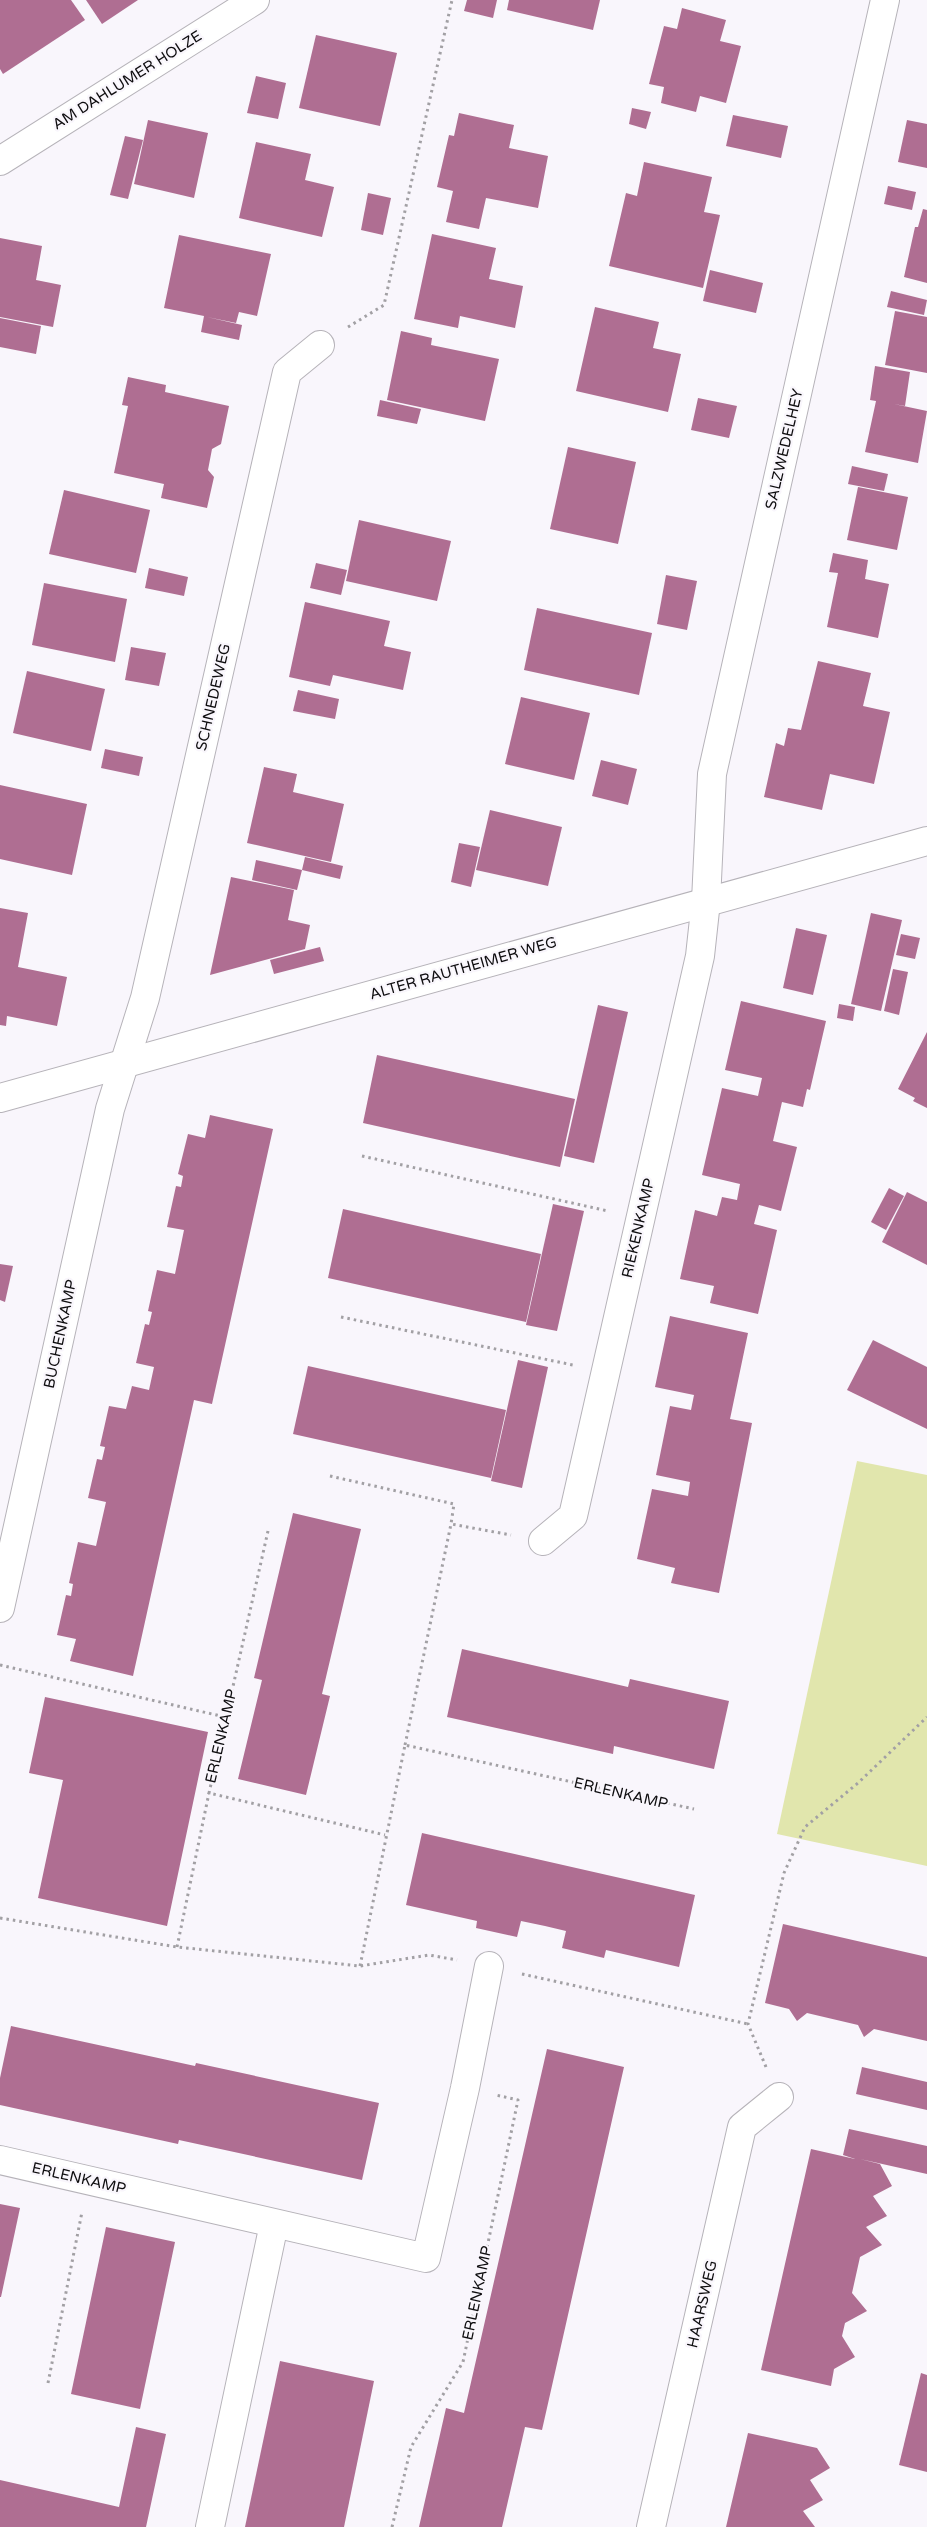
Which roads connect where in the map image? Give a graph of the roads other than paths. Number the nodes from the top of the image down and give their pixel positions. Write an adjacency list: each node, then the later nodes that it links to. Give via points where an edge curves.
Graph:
1 (255, 0): 3 (street, AM DAHLUMER HOLZE)
2 (885, 0): 6 (street, SALZWEDELHEY, via 712,774)
3 (0, 160)
4 (320, 345): 7 (street, SCHNEDEWEG, via 287,372 145,998)
5 (927, 841): 6 (street, ALTER RAUTHEIMER WEG)
6 (706, 901): 7 (street, ALTER RAUTHEIMER WEG); 9 (street, RIEKENKAMP, via 700,956 573,1516)
7 (126, 1062): 8 (street, ALTER RAUTHEIMER WEG); 10 (street, BUCHENKAMP, via 110,1109)
8 (0, 1098)
9 (543, 1541)
10 (0, 1608)
11 (489, 1966): 14 (street, ERLENKAMP, via 426,2258)
12 (779, 2097): 16 (street, HAARSWEG, via 742,2127)
13 (0, 2160): 14 (street, ERLENKAMP)
14 (274, 2224): 15 (street)
15 (210, 2527)
16 (651, 2527)

